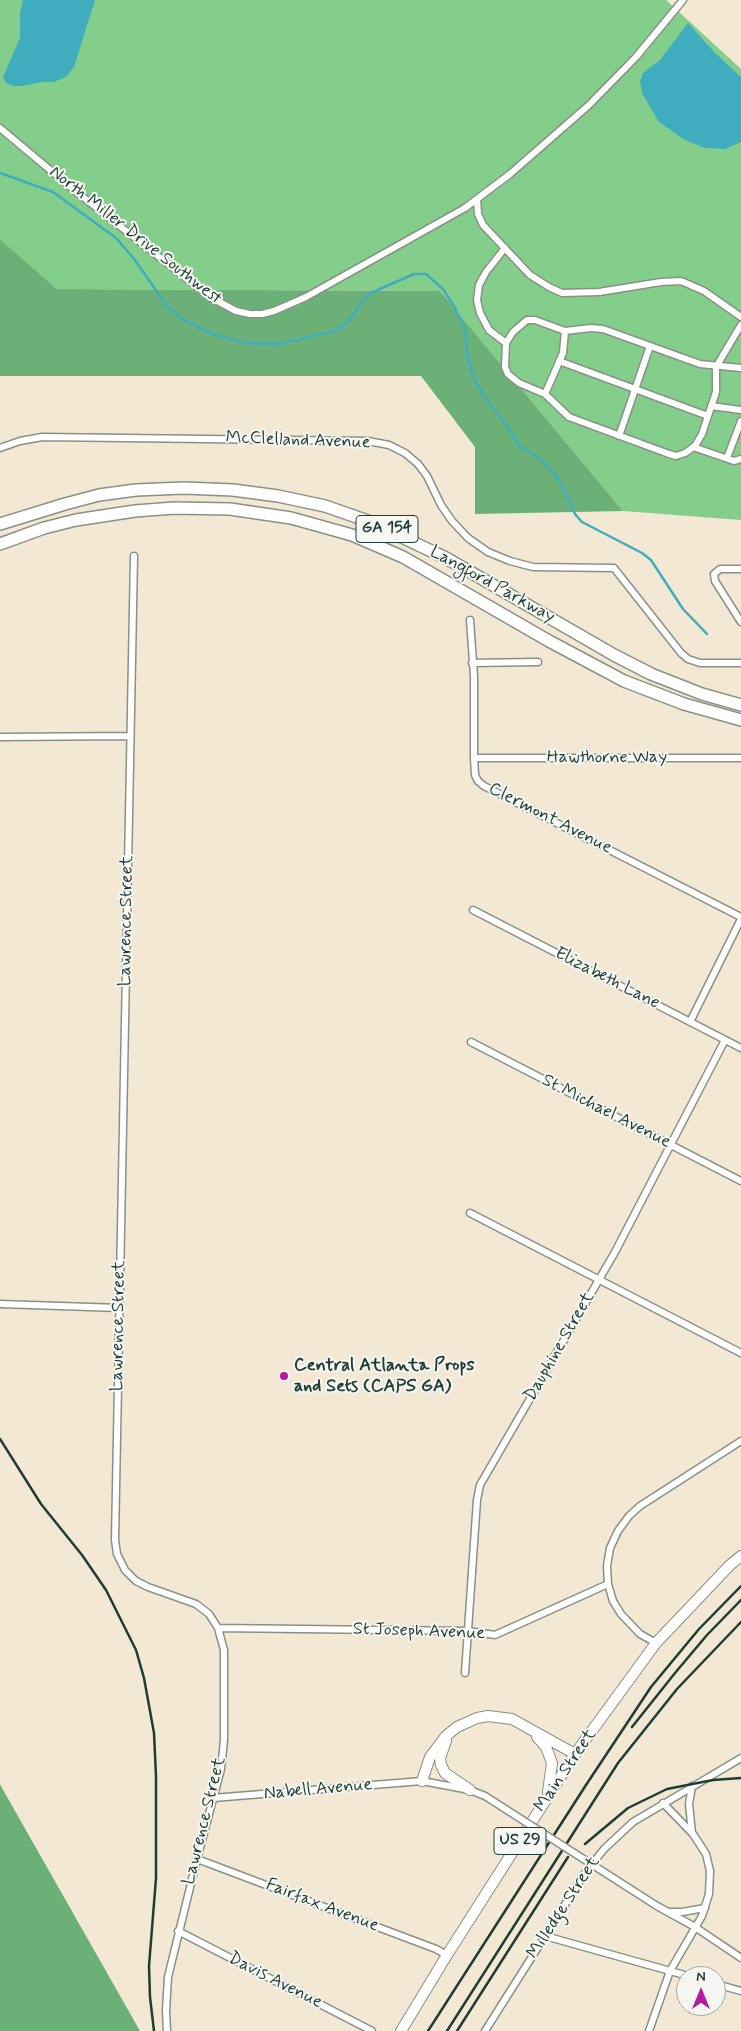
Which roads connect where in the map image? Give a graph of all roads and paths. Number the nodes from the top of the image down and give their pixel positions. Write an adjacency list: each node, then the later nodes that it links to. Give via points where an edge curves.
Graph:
1 (682, 0): 3 (street, North Miller Drive Southwest, via 636,57 589,105)
2 (0, 128): 3 (street, North Miller Drive Southwest, via 210,297 236,311 250,314 274,311 306,297 436,226)
3 (478, 199): 4 (street, via 478,214 483,225)
4 (504, 248): 5 (street, via 530,275 562,293 599,292 681,281 704,291); 8 (street, via 479,285 478,300 480,313 489,330)
5 (741, 317)
6 (741, 325): 11 (street)
7 (565, 331): 8 (street, via 527,320); 9 (street, via 603,329); 10 (street)
8 (506, 343): 14 (street, via 505,367 508,374 519,383)
9 (650, 346): 11 (street, via 700,364); 13 (street)
10 (559, 361): 13 (street); 14 (street)
11 (716, 366): 12 (street); 15 (street, via 716,392)
12 (741, 368)
13 (635, 390): 17 (street); 19 (street)
14 (545, 394): 19 (street, via 569,417)
15 (711, 406): 16 (street); 17 (street)
16 (741, 410)
17 (708, 416): 20 (street)
18 (741, 422): 22 (street)
19 (619, 436): 20 (street, via 676,456)
20 (693, 447): 22 (street)
21 (0, 448): 32 (street, McClelland Avenue, via 42,437 368,441 390,445 418,464 452,521 488,552 510,562 533,567 614,568 681,654 700,663)
22 (727, 458): 23 (street)
23 (741, 459)
24 (0, 524): 33 (highway, Langford Parkway / GA 154, via 99,495 136,490 233,490 325,506 383,528 446,558 614,656 651,674)
25 (0, 544): 34 (highway, Langford Parkway / GA 154, via 52,526 135,511 230,509 291,518 352,535 403,557 624,681 684,704)
26 (134, 556): 35 (street, Lawrence Street)
27 (741, 569): 29 (street, via 720,568 714,574 715,582)
28 (470, 620): 31 (street, Clermont Avenue)
29 (741, 622)
30 (538, 662): 31 (street)
31 (472, 663): 37 (street, Clermont Avenue)
32 (741, 663)
33 (741, 705)
34 (741, 720)
35 (130, 736): 36 (street); 50 (street, Lawrence Street)
36 (0, 737)
37 (474, 758): 38 (street, Hawthorne Way); 40 (street, Clermont Avenue, via 475,775 484,786)
38 (741, 758)
39 (472, 910): 41 (street, Elizabeth Lane)
40 (741, 918): 41 (street)
41 (690, 1022): 42 (street, Elizabeth Lane)
42 (725, 1040): 44 (street, Elizabeth Lane); 45 (street, Dauphine Street)
43 (471, 1042): 45 (street, St Michael Avenue)
44 (741, 1048)
45 (670, 1145): 46 (street, St Michael Avenue); 48 (street, Dauphine Street)
46 (741, 1181)
47 (470, 1213): 48 (street)
48 (600, 1279): 51 (street); 56 (street, Dauphine Street, via 480,1485 476,1500)
49 (0, 1304): 50 (street)
50 (120, 1308): 55 (street, Lawrence Street, via 117,1554 125,1570 136,1581 196,1604 209,1614)
51 (741, 1353)
52 (741, 1441): 54 (street, via 629,1516 610,1548)
53 (741, 1556): 57 (main road, Main Street / US 29)
54 (608, 1584): 56 (street, St Joseph Avenue, via 495,1635); 57 (street, via 621,1614 640,1634)
55 (218, 1628): 56 (street, St Joseph Avenue); 66 (street, Lawrence Street, via 224,1650 224,1740 221,1770)
56 (468, 1631): 58 (street, Dauphine Street)
57 (656, 1643): 61 (main road, Main Street / US 29)
58 (465, 1673)
59 (530, 1728): 60 (main road, via 512,1719 488,1716 467,1722); 61 (main road); 67 (main road, via 550,1756 552,1773)
60 (450, 1732): 63 (main road, via 430,1757); 65 (main road, via 442,1748 441,1765 445,1773)
61 (575, 1754): 67 (main road, Main Street / US 29)
62 (741, 1758): 64 (street, Milledge Street)
63 (422, 1781): 65 (street, Nabell Avenue); 66 (street, Nabell Avenue)
64 (692, 1786): 68 (street, Milledge Street); 69 (street, via 688,1804)
65 (470, 1790): 72 (street, Nabell Avenue, bridge)
66 (213, 1798): 70 (street, Lawrence Street)
67 (547, 1798): 76 (main road, Main Street / US 29)
68 (663, 1803): 69 (street); 75 (street, Milledge Street, via 633,1822 604,1849 584,1873)
69 (692, 1833): 71 (street, via 706,1854 710,1871)
70 (196, 1859): 74 (street, Lawrence Street); 76 (street, Fairfax Avenue)
71 (705, 1908): 72 (street); 73 (street)
72 (669, 1912): 73 (street, Nabell Avenue)
73 (696, 1927): 77 (street, Nabell Avenue); 78 (street)
74 (178, 1932): 82 (street, Lawrence Street, via 168,1977); 83 (street, Davis Avenue)
75 (545, 1936): 78 (street); 85 (street, Milledge Street)
76 (447, 1955): 84 (main road, Main Street / US 29)
77 (741, 1958)
78 (670, 1971): 79 (street); 86 (street)
79 (676, 1973)
80 (726, 1987): 81 (street)
81 (741, 1991)
82 (167, 2031)
83 (372, 2031)
84 (401, 2031)
85 (484, 2031)
86 (649, 2031)

